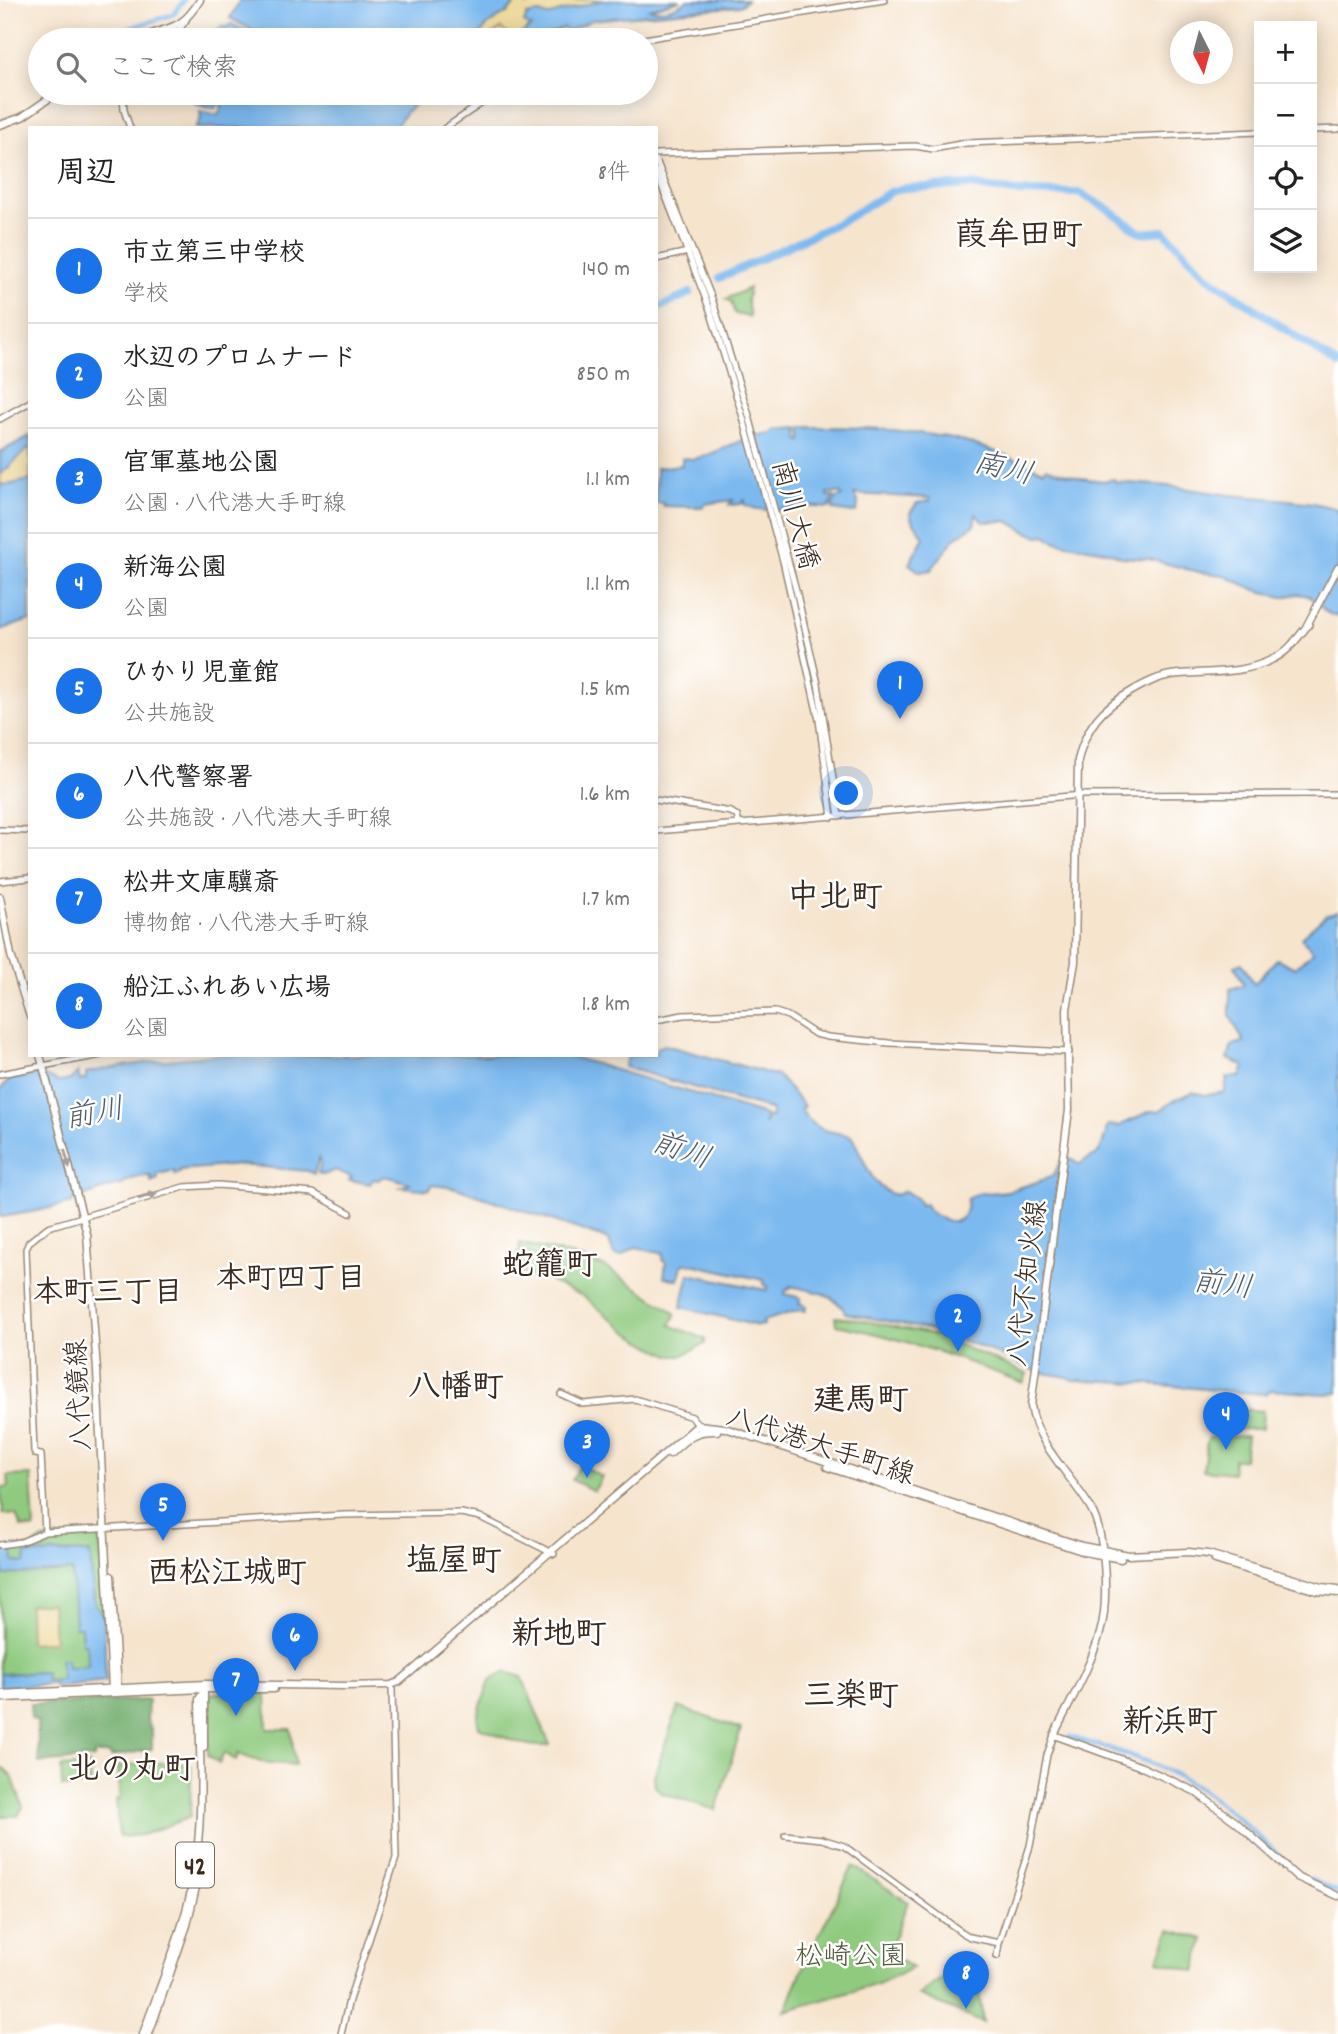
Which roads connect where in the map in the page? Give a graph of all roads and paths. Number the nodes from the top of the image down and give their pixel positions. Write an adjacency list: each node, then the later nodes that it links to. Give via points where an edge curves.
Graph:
1 (200, 0): 3 (main road)
2 (884, 0): 6 (street)
3 (186, 19): 4 (main road); 5 (street)
4 (173, 28)
5 (180, 28)
6 (658, 37)
7 (40, 105): 10 (main road)
8 (124, 105): 11 (street)
9 (479, 105): 12 (street)
10 (0, 125)
11 (130, 126)
12 (448, 126)
13 (1338, 129): 14 (street)
14 (1317, 130)
15 (1254, 132): 16 (street)
16 (658, 157)
17 (658, 162): 19 (street)
18 (658, 176): 20 (street)
19 (690, 246): 20 (street); 23 (street, via 721,326)
20 (687, 253): 21 (street); 23 (street)
21 (658, 259)
22 (28, 403): 24 (street)
23 (745, 413): 25 (street, 南川大橋)
24 (0, 419)
25 (779, 538): 30 (street); 30 (street, 南川大橋, via 823,706)
26 (1338, 566): 28 (main road, 八代不知火線, via 1307,626 1286,652 1235,670 1163,677 1113,702 1084,737)
27 (1338, 794): 28 (street)
28 (1077, 796): 30 (street); 40 (main road, 八代不知火線)
29 (658, 800): 31 (street, via 731,812)
30 (836, 817): 31 (street)
31 (739, 824): 34 (street)
32 (0, 830): 33 (street)
33 (28, 831)
34 (658, 831)
35 (28, 878): 36 (street)
36 (0, 881)
37 (0, 897): 38 (main road)
38 (28, 1010)
39 (658, 1020): 40 (street, via 775,1012 828,1037)
40 (1069, 1052): 53 (main road, 八代不知火線, via 1070,1098 1031,1406 1044,1441 1091,1509)
41 (40, 1057): 43 (main road, 八代鏡線)
42 (91, 1057): 43 (street)
43 (43, 1067): 44 (street); 46 (main road, 八代鏡線, one-way to 46)
44 (0, 1074)
45 (350, 1213): 46 (street, one-way to 45, via 184,1187 218,1185 313,1193)
46 (82, 1214): 49 (main road, 八代鏡線, via 91,1278); 50 (street, via 48,1227 26,1246 34,1451 41,1455)
47 (561, 1394): 48 (street, via 583,1405 635,1399 692,1417)
48 (699, 1428): 52 (main road, 八代港大手町線); 53 (main road, 八代港大手町線, via 721,1431 1085,1552)
49 (106, 1529): 50 (street); 52 (street, via 461,1513 480,1517); 57 (main road, 八代鏡線)
50 (45, 1532): 51 (street)
51 (0, 1545)
52 (552, 1553): 55 (main road, 八代港大手町線, via 399,1682); 56 (main road, 八代港大手町線, via 401,1686)
53 (1104, 1554): 54 (main road, 八代港大手町線, via 1129,1559 1208,1558 1317,1591); 59 (main road, 八代不知火線, via 1101,1629)
54 (1338, 1591)
55 (205, 1686): 56 (main road); 57 (main road); 64 (main road, 42, via 199,1699 200,1829 193,1881); 65 (main road, 42, via 203,1834 197,1883)
56 (392, 1689): 66 (street, via 396,1857)
57 (115, 1691): 58 (main road)
58 (0, 1696)
59 (1054, 1735): 61 (main road, via 1194,1791 1297,1877); 62 (street, via 1030,1846)
60 (785, 1835): 62 (street, via 844,1846 960,1931)
61 (1338, 1896)
62 (999, 1943): 63 (street)
63 (997, 1956)
64 (144, 2034)
65 (149, 2034)
66 (341, 2034)

